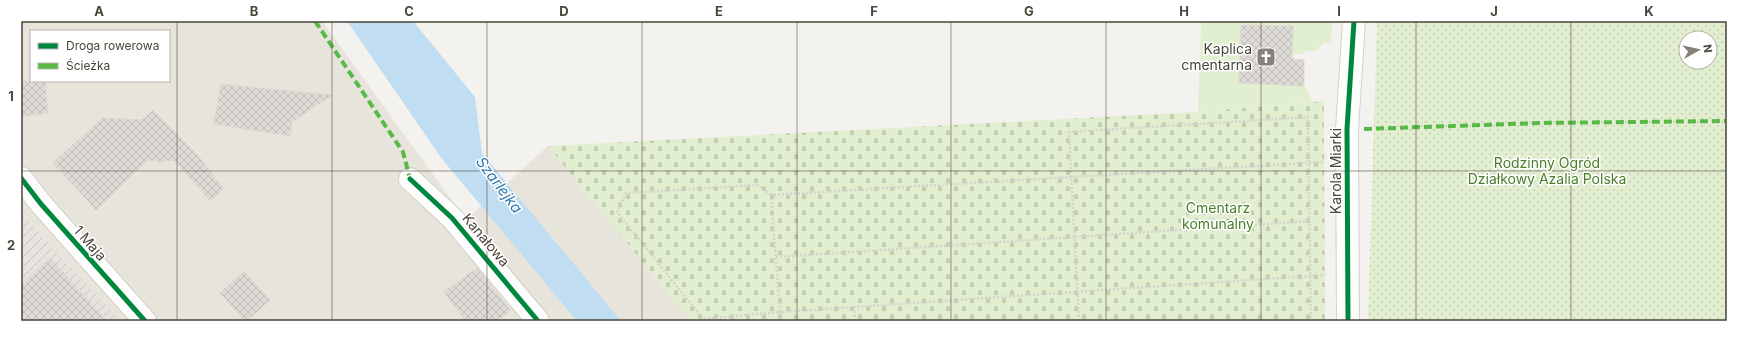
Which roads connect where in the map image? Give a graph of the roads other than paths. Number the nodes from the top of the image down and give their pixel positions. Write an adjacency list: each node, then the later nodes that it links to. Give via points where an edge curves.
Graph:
1 (1354, 21): 6 (street, Karola Miarki, via 1347,129)
2 (21, 178): 4 (street, 1 Maja)
3 (410, 179): 5 (street, Kanałowa, via 452,218)
4 (145, 321)
5 (538, 321)
6 (1348, 321)

